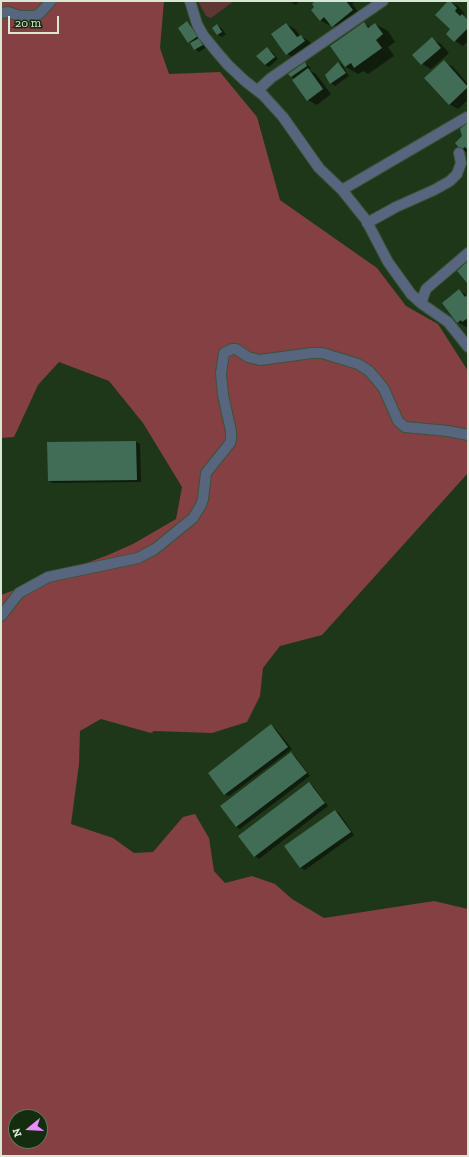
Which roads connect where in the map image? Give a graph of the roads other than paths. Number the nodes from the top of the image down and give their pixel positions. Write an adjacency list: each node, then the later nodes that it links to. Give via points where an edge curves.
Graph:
1 (51, 1): 5 (street, via 36,16)
2 (190, 1): 6 (street, via 203,35 244,81)
3 (383, 1): 4 (street)
4 (371, 4): 6 (street)
5 (1, 12)
6 (258, 90): 9 (street, via 283,117 319,168)
7 (467, 117): 9 (street)
8 (459, 153): 10 (street, via 461,163 457,174 450,181)
9 (342, 190): 10 (street)
10 (368, 223): 12 (street, via 392,269)
11 (468, 253): 12 (street, via 426,289)
12 (421, 303): 13 (street, via 448,322)
13 (468, 347)
14 (468, 435): 15 (street, via 405,427 398,421 384,389 369,371 358,364 322,353 260,360 232,349 224,353 221,373 231,439 206,473 204,499 193,518 155,549 138,558 42,580 19,594)
15 (1, 616)

